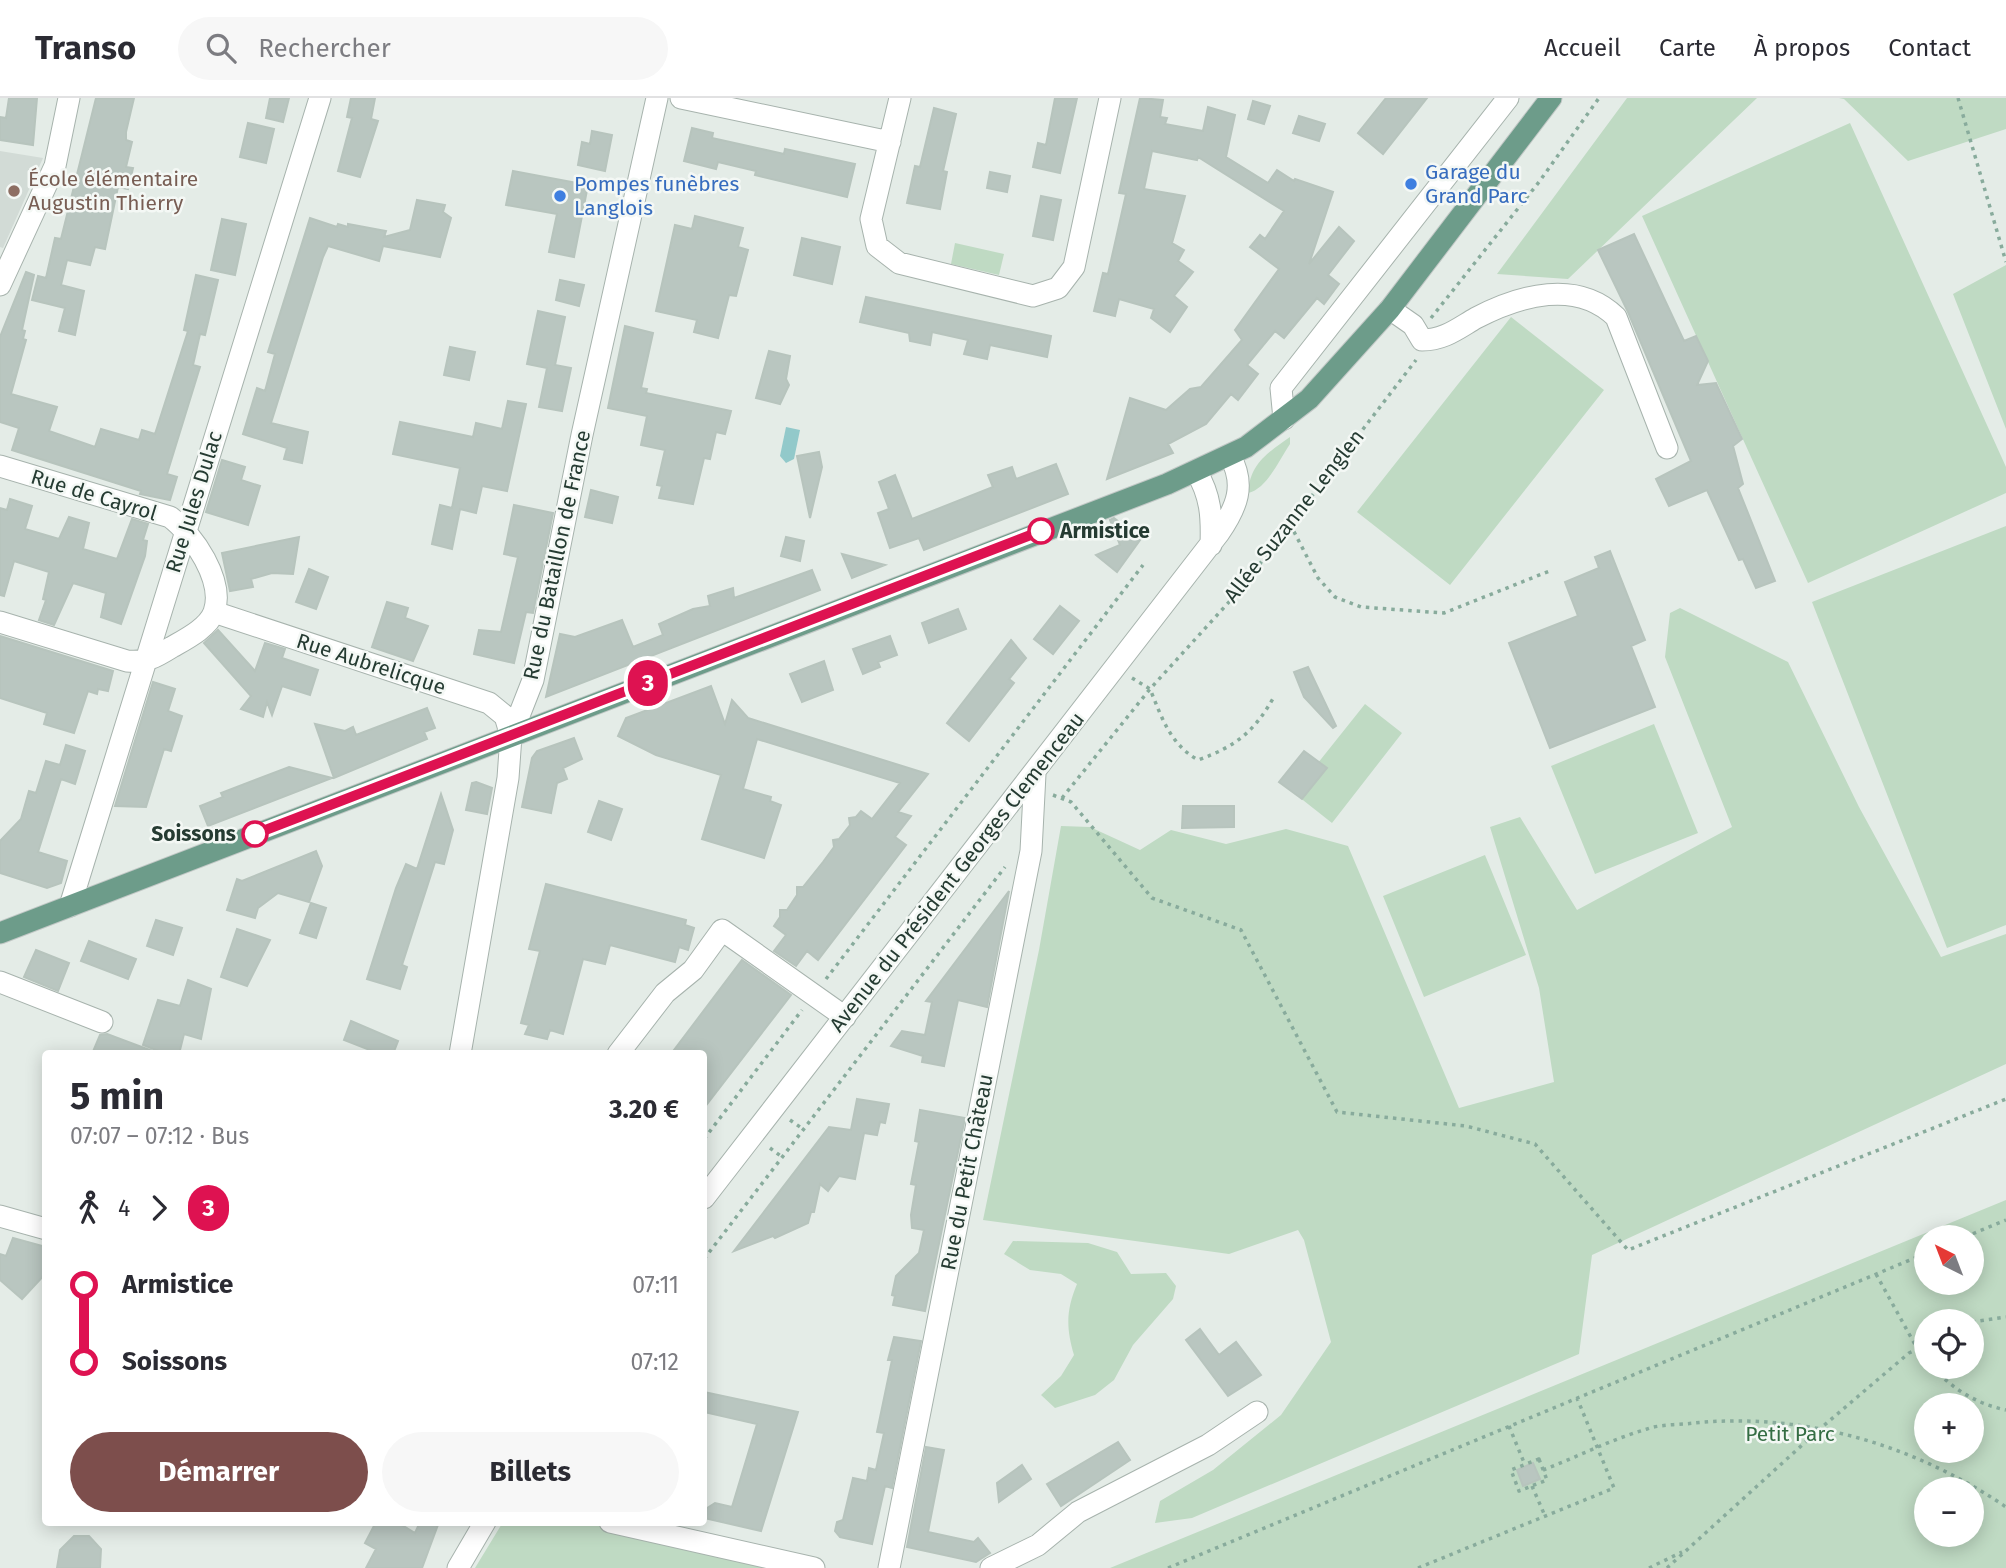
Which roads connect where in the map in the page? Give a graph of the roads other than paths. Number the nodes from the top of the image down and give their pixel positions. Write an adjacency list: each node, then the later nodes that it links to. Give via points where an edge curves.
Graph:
1 (69, 98): 10 (street, via 55,166)
2 (320, 98): 17 (street, Rue Jules Dulac)
3 (657, 98): 22 (street, Rue du Bataillon de France, via 533,680)
4 (681, 98): 9 (street)
5 (900, 98): 9 (street)
6 (1110, 98): 9 (street, via 1074,267 1058,288 1033,296 899,263 877,246 872,219)
7 (1507, 98): 12 (street, via 1281,388)
8 (1552, 98): 11 (main road)
9 (890, 142)
10 (2, 274)
11 (1390, 309): 12 (main road, via 1334,374); 13 (street, via 1413,325 1421,337 1439,340 1523,298 1567,293 1601,303 1616,317)
12 (1284, 419): 14 (main road)
13 (1667, 448)
14 (1230, 456): 16 (main road); 18 (street, Avenue du Président Georges Clemenceau, via 1240,494 1234,512)
15 (0, 466): 17 (street, Rue de Cayrol, via 170,517)
16 (1196, 471): 18 (street, via 1211,505); 22 (main road)
17 (186, 529): 19 (street, via 208,566); 21 (street, Rue Jules Dulac)
18 (1211, 545): 23 (street, Avenue du Président Georges Clemenceau)
19 (214, 612): 21 (street, via 197,632); 22 (street, Rue Aubrelicque, via 489,703 505,716)
20 (0, 622): 21 (street, via 127,661)
21 (144, 662): 24 (street, Rue Jules Dulac)
22 (511, 736): 24 (main road); 29 (street, Rue du Bataillon de France)
23 (1035, 774): 27 (street, Avenue du Président Georges Clemenceau); 39 (street, Rue du Petit Château, via 1031,851)
24 (70, 906): 25 (main road)
25 (0, 933)
26 (0, 982): 28 (street)
27 (845, 1017): 30 (street, via 722,930 694,970 665,993); 31 (street, Avenue du Président Georges Clemenceau)
28 (102, 1023)
29 (467, 1050)
30 (621, 1050)
31 (707, 1194)
32 (0, 1216): 33 (street)
33 (42, 1228)
34 (1257, 1412): 40 (street, via 1208,1445 1078,1512 1038,1545)
35 (483, 1526): 37 (street)
36 (629, 1526): 38 (street)
37 (458, 1568)
38 (814, 1568)
39 (889, 1568)
40 (991, 1568)

